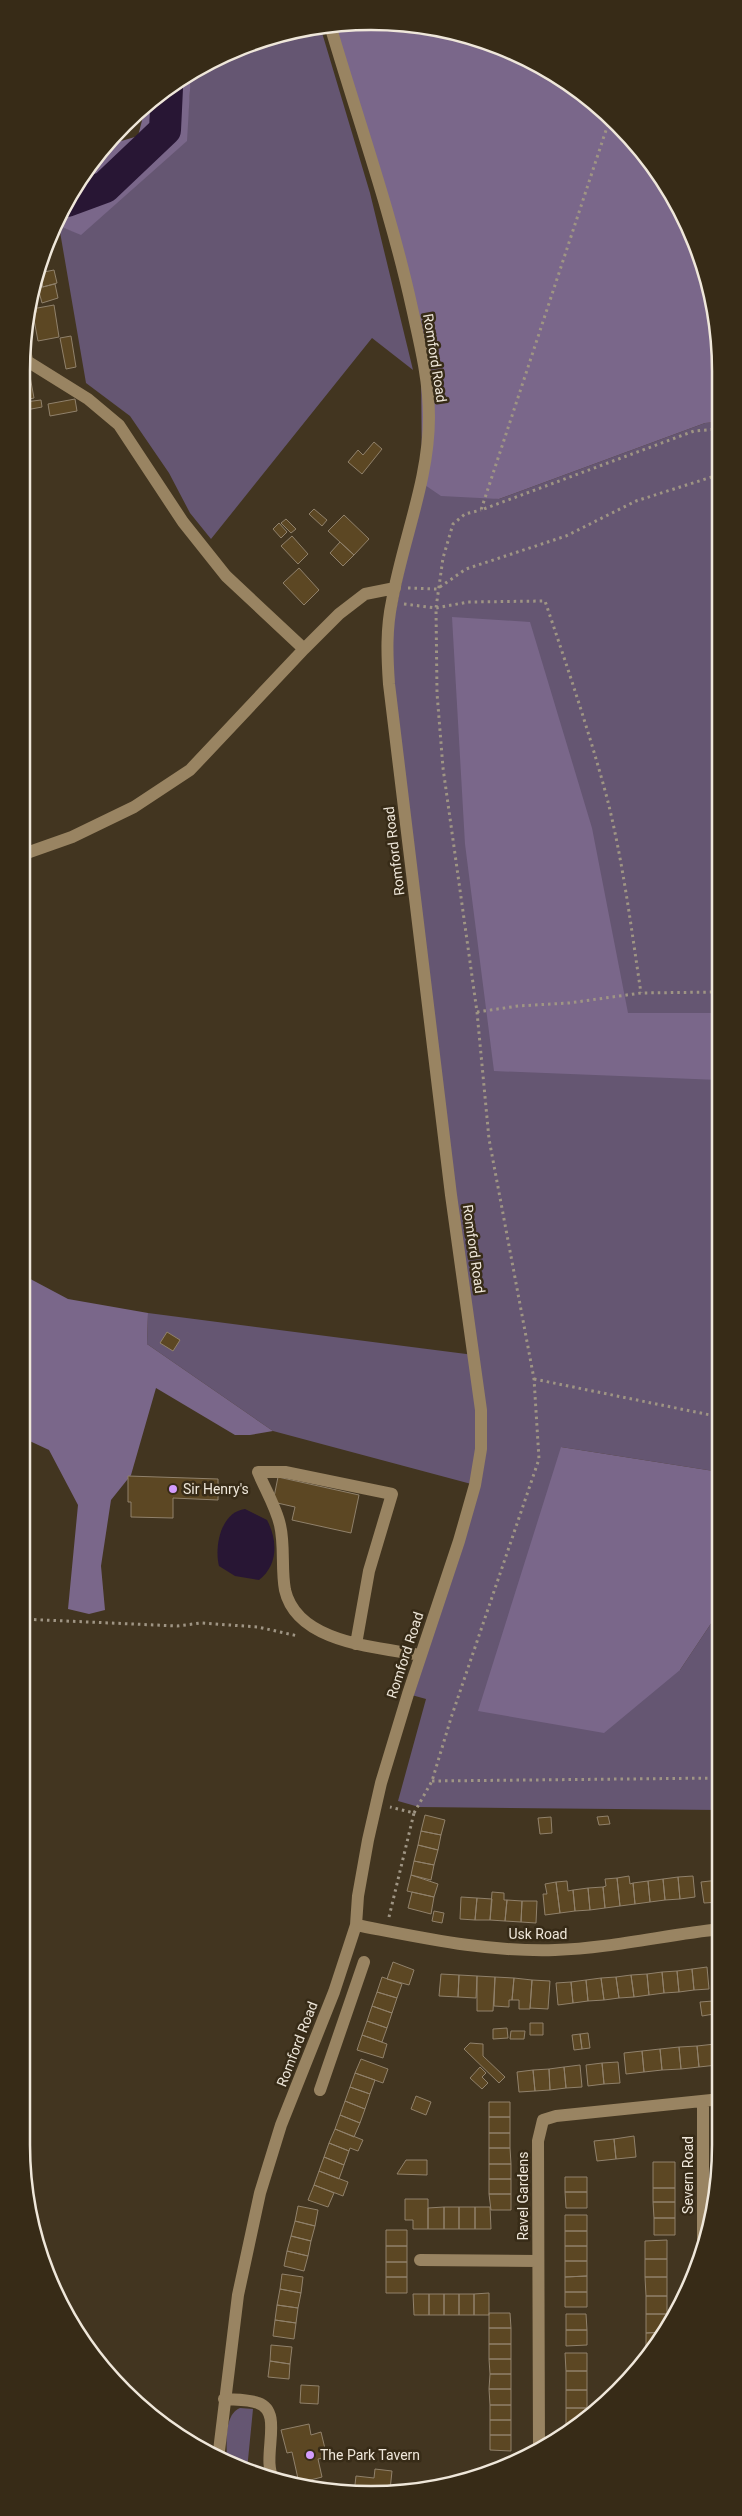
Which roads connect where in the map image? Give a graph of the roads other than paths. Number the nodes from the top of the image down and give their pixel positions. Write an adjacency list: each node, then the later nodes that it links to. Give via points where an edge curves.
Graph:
1 (332, 32): 3 (street, Romford Road, via 391,222 426,383 429,416 427,450 422,483)
2 (30, 364): 4 (street, via 88,399 119,425 183,522 226,576)
3 (395, 588): 4 (street, via 365,594 339,614); 7 (street, Romford Road, via 388,628 389,684 451,1195 481,1410 481,1449 475,1485)
4 (304, 649): 5 (street, via 190,770 134,807 72,838)
5 (30, 852)
6 (356, 1644): 6 (street, via 369,1571 392,1494 285,1472 258,1472 280,1525 285,1591 292,1608 304,1623); 7 (street)
7 (420, 1655): 8 (street, Romford Road, via 381,1783)
8 (356, 1925): 9 (street, Usk Road, via 469,1947 554,1950); 11 (street, Romford Road)
9 (712, 1930)
10 (364, 1962): 12 (street)
11 (334, 1992): 12 (street); 13 (street, Romford Road)
12 (352, 1998): 14 (street)
13 (314, 2044): 14 (street); 21 (street, Romford Road, via 281,2125 260,2193 238,2295)
14 (334, 2051): 15 (street)
15 (320, 2090)
16 (712, 2100): 17 (street, Ravel Gardens)
17 (703, 2101): 18 (street, Severn Road); 20 (street, Ravel Gardens, via 543,2120 538,2141)
18 (703, 2220)
19 (420, 2260): 20 (street)
20 (538, 2261): 22 (street, Ravel Gardens)
21 (224, 2399): 23 (street, Romford Road); 24 (street, via 257,2402 271,2414)
22 (538, 2442)
23 (219, 2450)
24 (270, 2470)

